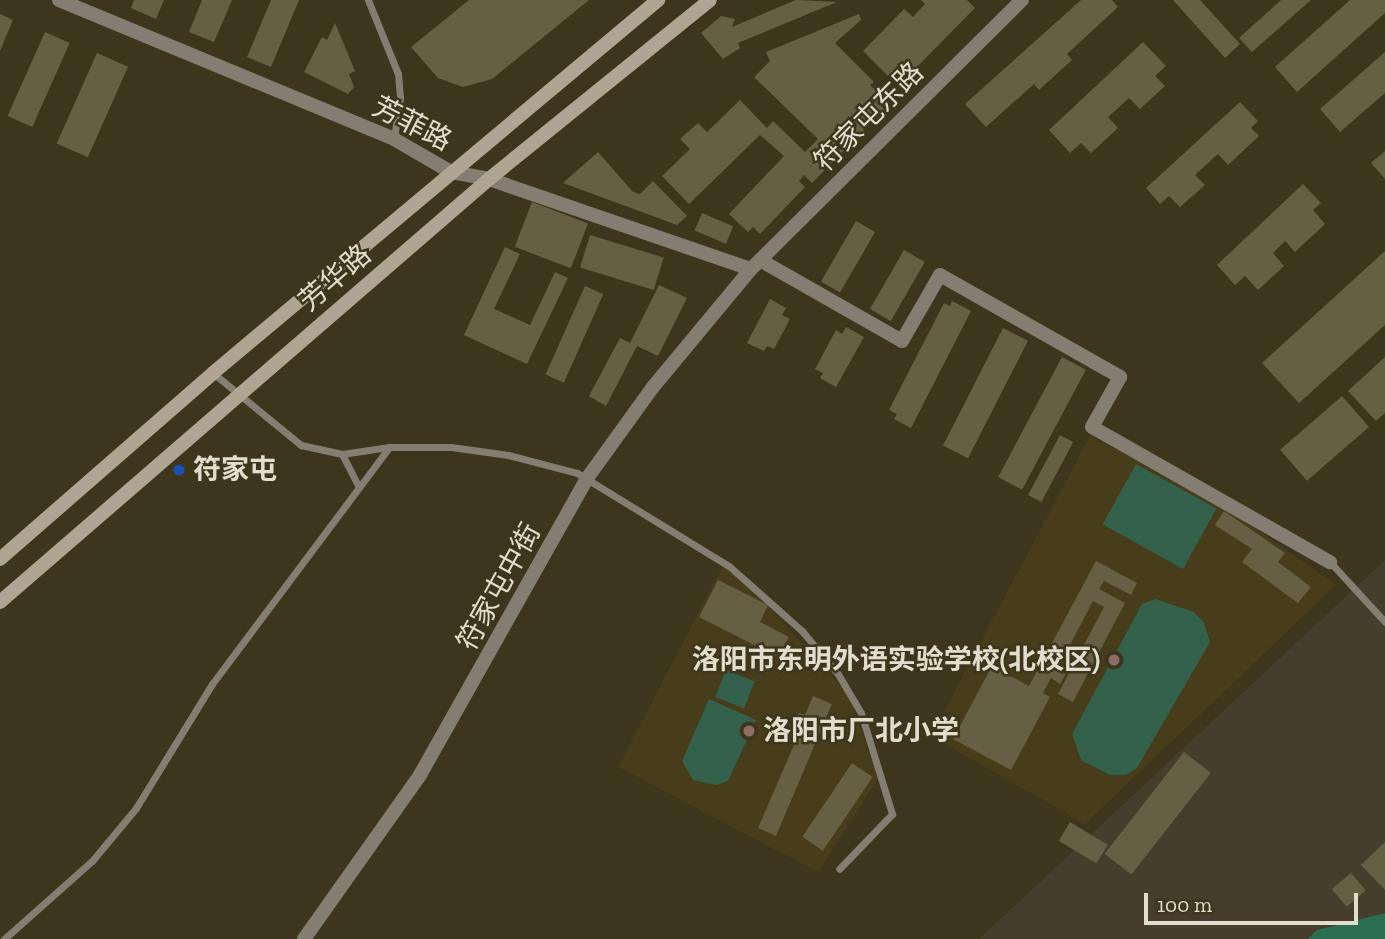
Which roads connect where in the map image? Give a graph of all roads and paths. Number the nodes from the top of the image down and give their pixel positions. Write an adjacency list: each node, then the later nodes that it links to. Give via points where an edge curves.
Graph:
1 (59, 0): 6 (street, 芳菲路)
2 (368, 0): 6 (lane, via 398,74)
3 (659, 0): 7 (main road, 芳华路)
4 (710, 0): 8 (main road, 芳华路)
5 (1022, 0): 9 (street, 符家屯东路)
6 (394, 139): 7 (street, 芳菲路)
7 (452, 172): 8 (street, 芳菲路); 10 (main road, 芳华路)
8 (489, 179): 9 (street, 芳菲路); 11 (main road, 芳华路)
9 (755, 265): 14 (street, 符家屯中街, via 653,387); 17 (street, 芳菲路, via 902,341 940,275 1120,377 1092,427)
10 (213, 373): 11 (lane); 16 (main road, 芳华路)
11 (238, 394): 13 (lane, via 300,445); 18 (main road, 芳华路)
12 (389, 447): 13 (lane); 14 (lane, via 451,447 508,455); 15 (lane)
13 (342, 454): 15 (lane)
14 (588, 477): 20 (lane, via 729,566 779,608 838,674 861,713 892,814); 22 (street, 符家屯中街, via 419,775)
15 (359, 487): 21 (lane, via 212,684 136,808 92,861)
16 (0, 559)
17 (1330, 562): 19 (lane)
18 (0, 602)
19 (1385, 622)
20 (839, 869)
21 (4, 939)
22 (304, 939)

